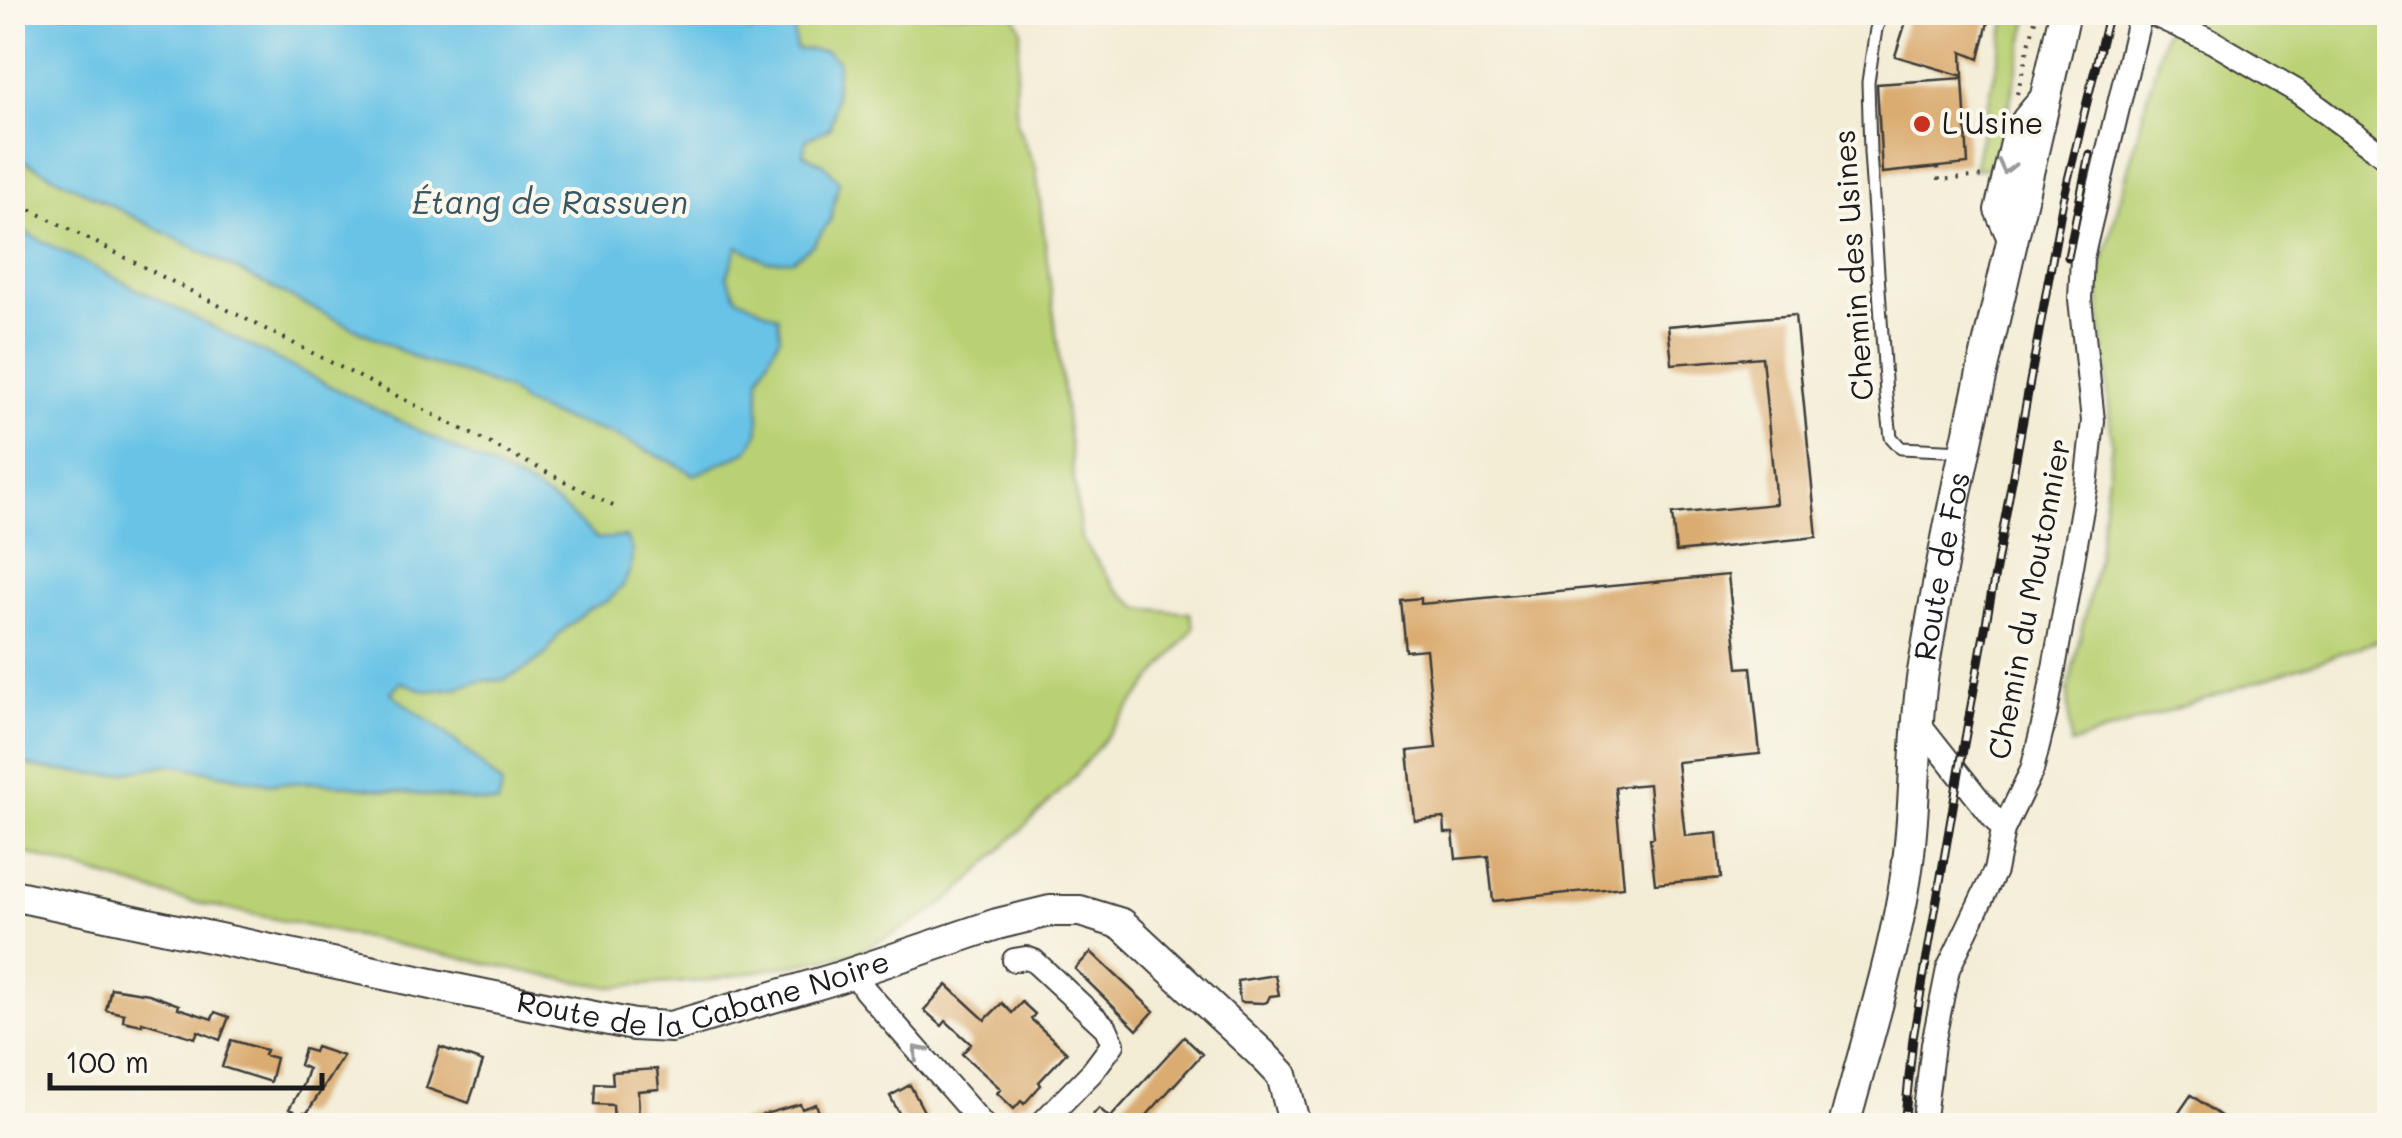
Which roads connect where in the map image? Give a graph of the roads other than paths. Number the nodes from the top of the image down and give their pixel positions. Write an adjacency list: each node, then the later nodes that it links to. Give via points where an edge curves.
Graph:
1 (1883, 12): 5 (lane, Chemin des Usines, via 1868,82 1891,437 1902,448)
2 (2066, 12): 5 (street, Route de Fos)
3 (2145, 12): 4 (street, via 2298,92); 7 (street, Chemin du Moutonnier, via 2082,258 2093,421 2084,502 2032,770)
4 (2390, 160)
5 (1966, 452): 6 (street, Route de Fos)
6 (1918, 722): 7 (street); 14 (street, Route de Fos, via 1909,853 1896,927)
7 (2002, 830): 15 (street, Chemin du Moutonnier, via 1994,870 1948,969)
8 (12, 896): 10 (street, Route de la Cabane Noire, via 634,1025 670,1027)
9 (1014, 960): 12 (street, via 1034,961 1106,1028 1113,1044)
10 (854, 972): 11 (street, one-way to 10); 13 (street, Route de la Cabane Noire, via 1050,911 1101,916 1122,924 1282,1075)
11 (984, 1126)
12 (1038, 1126)
13 (1295, 1126)
14 (1844, 1126)
15 (1924, 1126)

